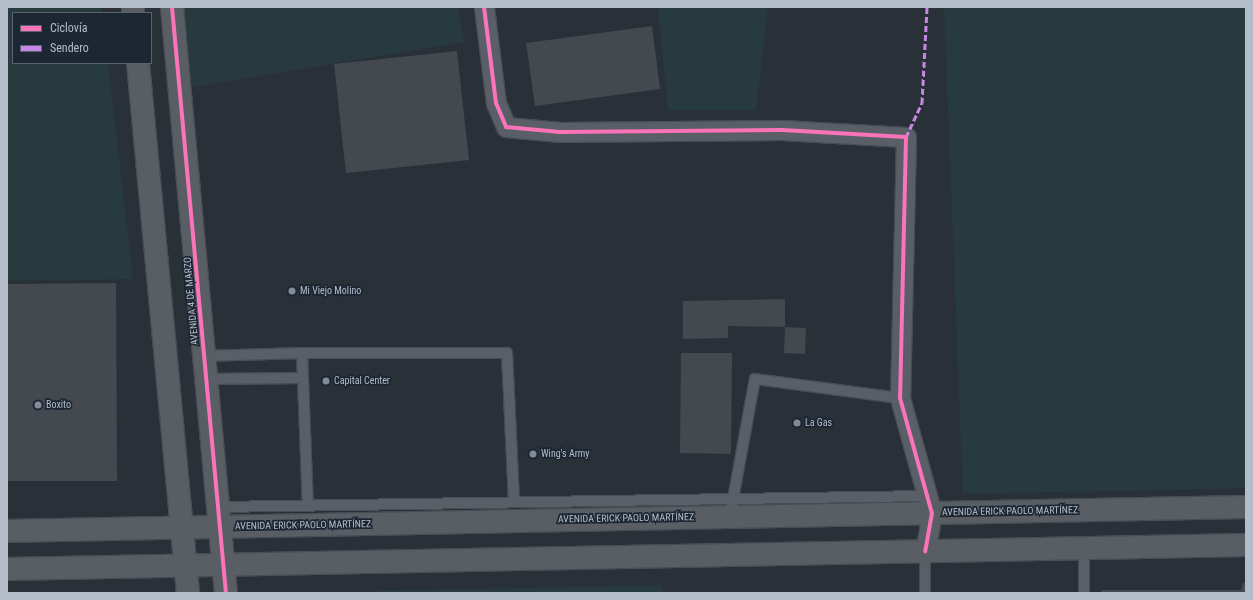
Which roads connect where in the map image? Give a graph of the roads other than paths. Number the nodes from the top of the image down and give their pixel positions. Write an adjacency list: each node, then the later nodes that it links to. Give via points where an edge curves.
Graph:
1 (172, 7): 5 (main road, AVENIDA 4 DE MARZO)
2 (484, 7): 8 (street, via 496,103 506,127 560,132 782,130 906,137)
3 (138, 64): 19 (main road)
4 (302, 353): 5 (lane); 6 (lane); 10 (lane, via 508,353)
5 (204, 356): 7 (main road, AVENIDA 4 DE MARZO)
6 (303, 378): 7 (lane); 13 (lane)
7 (206, 379): 16 (main road, AVENIDA 4 DE MARZO)
8 (900, 398): 11 (street); 15 (lane, via 755,379)
9 (664, 500): 10 (lane); 15 (lane); 17 (lane)
10 (514, 502): 12 (lane)
11 (929, 504): 14 (main road, AVENIDA ERICK PAOLO MARTÍNEZ); 15 (main road, AVENIDA ERICK PAOLO MARTÍNEZ); 23 (street)
12 (368, 505): 13 (lane); 18 (lane)
13 (308, 506): 16 (lane)
14 (1246, 506)
15 (732, 508): 17 (main road, AVENIDA ERICK PAOLO MARTÍNEZ)
16 (219, 517): 18 (main road, AVENIDA ERICK PAOLO MARTÍNEZ); 19 (main road, AVENIDA ERICK PAOLO MARTÍNEZ); 24 (main road, AVENIDA 4 DE MARZO)
17 (650, 518): 18 (main road, AVENIDA ERICK PAOLO MARTÍNEZ)
18 (356, 524)
19 (182, 527): 20 (main road, AVENIDA ERICK PAOLO MARTÍNEZ); 25 (main road)
20 (7, 531)
21 (1246, 545): 22 (main road)
22 (1084, 548): 23 (main road); 30 (lane)
23 (925, 551): 24 (main road); 29 (lane)
24 (224, 565): 25 (main road); 28 (main road, AVENIDA 4 DE MARZO)
25 (186, 566): 26 (main road); 27 (main road)
26 (7, 569)
27 (188, 593)
28 (226, 593)
29 (925, 593)
30 (1084, 593)

